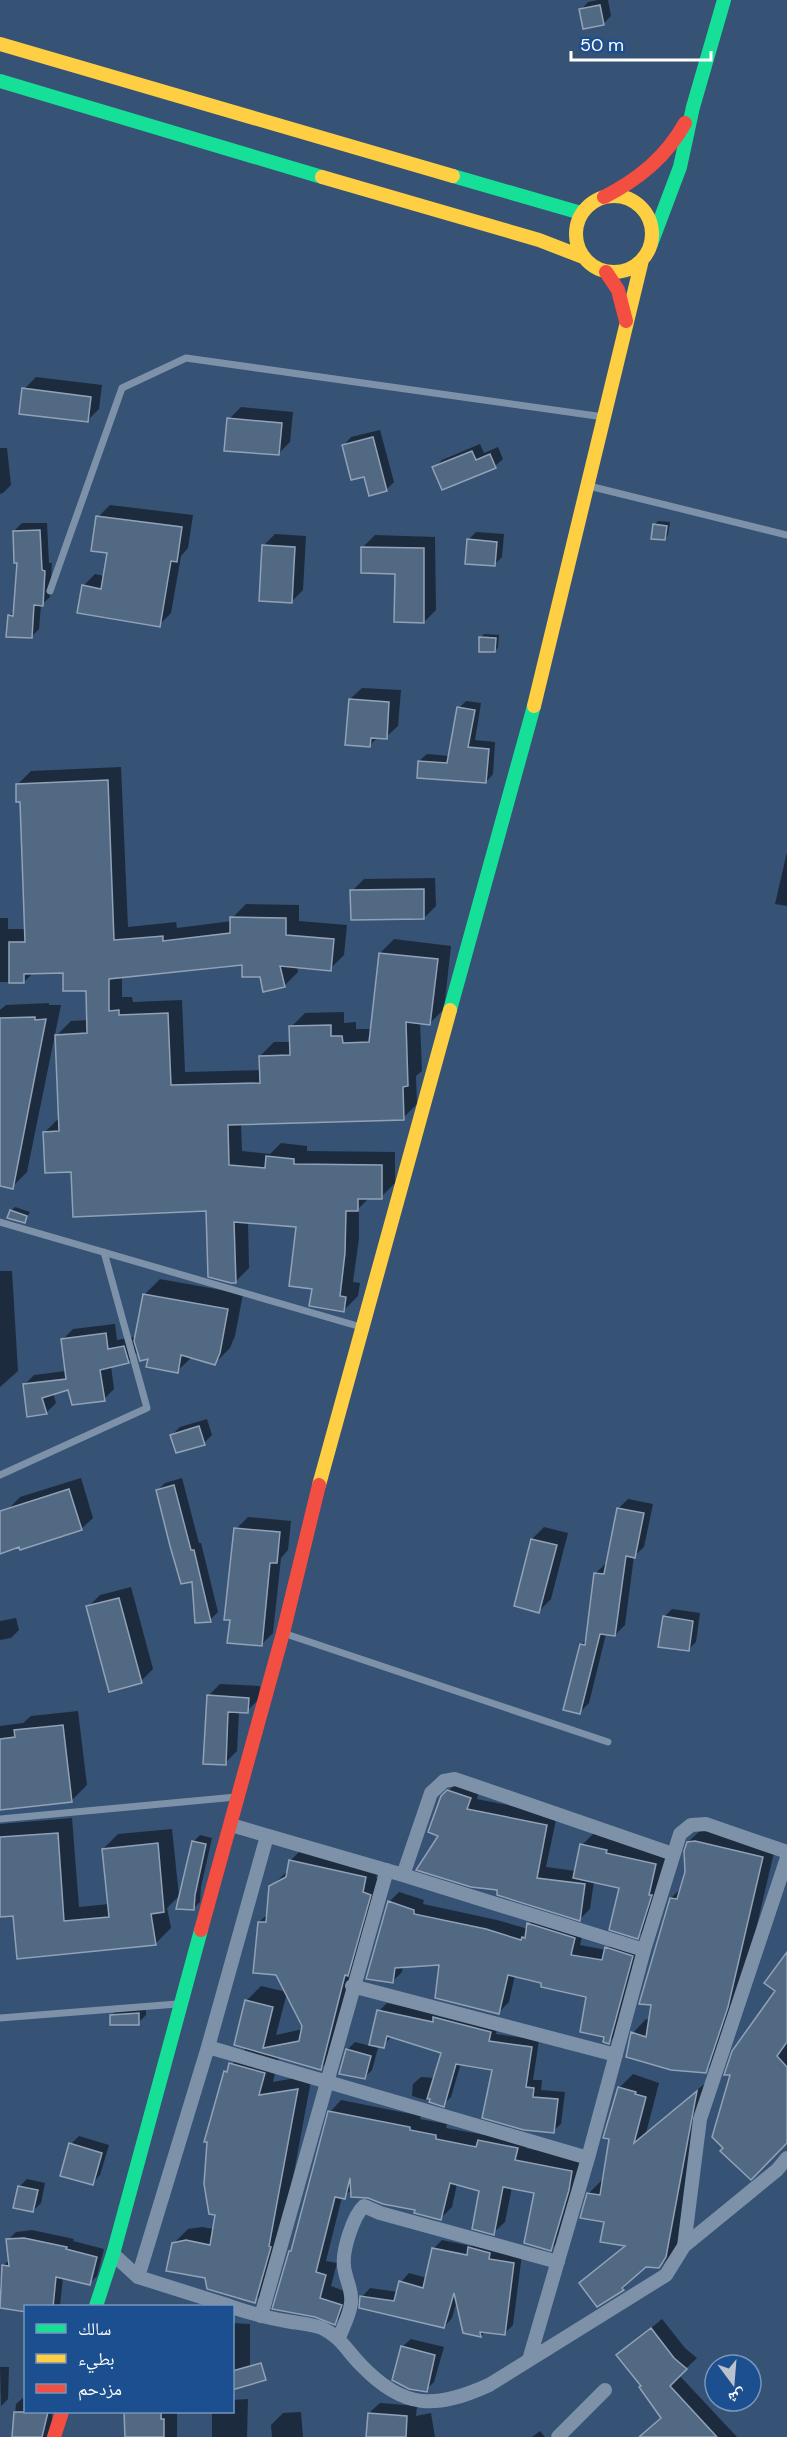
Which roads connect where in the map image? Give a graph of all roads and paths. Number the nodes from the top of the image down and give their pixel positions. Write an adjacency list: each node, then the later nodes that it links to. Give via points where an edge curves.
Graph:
1 (724, 0): 4 (main road)
2 (0, 44): 6 (main road)
3 (0, 81): 8 (main road, via 538,240)
4 (693, 108): 5 (main road, via 656,163); 7 (main road, via 680,167)
5 (604, 197): 6 (main road); 7 (main road, via 627,198 645,212 652,233)
6 (581, 213): 8 (main road, via 576,240)
7 (651, 244): 9 (main road)
8 (583, 257): 10 (main road)
9 (642, 260): 10 (main road, via 626,270); 11 (main road)
10 (606, 272): 11 (main road, via 622,301)
11 (626, 336): 12 (main road)
12 (604, 417): 13 (main road); 15 (lane, via 186,358 122,388)
13 (589, 486): 14 (lane); 18 (main road, via 530,723)
14 (787, 535)
15 (50, 591)
16 (0, 1222): 17 (lane)
17 (104, 1252): 18 (lane); 19 (lane, via 147,1408)
18 (363, 1327): 20 (main road)
19 (0, 1475)
20 (283, 1633): 21 (lane); 22 (main road)
21 (608, 1742)
22 (238, 1797): 23 (lane); 24 (main road)
23 (0, 1819)
24 (231, 1825): 25 (street); 33 (main road)
25 (267, 1836): 29 (street); 35 (street)
26 (787, 1852): 27 (street, via 698,1823 684,1829)
27 (673, 1854): 30 (street, via 455,1779 444,1781 431,1793); 31 (street)
28 (787, 1858): 40 (street, via 700,2120)
29 (387, 1870): 30 (street); 32 (street)
30 (403, 1875): 31 (street)
31 (644, 1950): 36 (street)
32 (352, 1986): 36 (street); 37 (street)
33 (180, 2004): 34 (lane); 41 (main road)
34 (0, 2018)
35 (208, 2047): 37 (street); 43 (street)
36 (616, 2055): 38 (street)
37 (328, 2081): 38 (street); 47 (street)
38 (588, 2158): 42 (street)
39 (787, 2158): 40 (street)
40 (684, 2246): 49 (street, via 666,2275)
41 (113, 2254): 43 (street); 44 (main road)
42 (558, 2262): 48 (street, via 364,2206 355,2218 344,2254 351,2303); 49 (street)
43 (138, 2277): 45 (street)
44 (97, 2305)
45 (225, 2305)
46 (234, 2308): 47 (street)
47 (261, 2316): 48 (street, via 320,2327)
48 (339, 2338): 49 (street, via 378,2382 408,2398 434,2403 461,2398)
49 (529, 2360)
50 (605, 2390): 53 (street)
51 (62, 2413): 52 (main road)
52 (54, 2437)
53 (558, 2437)

